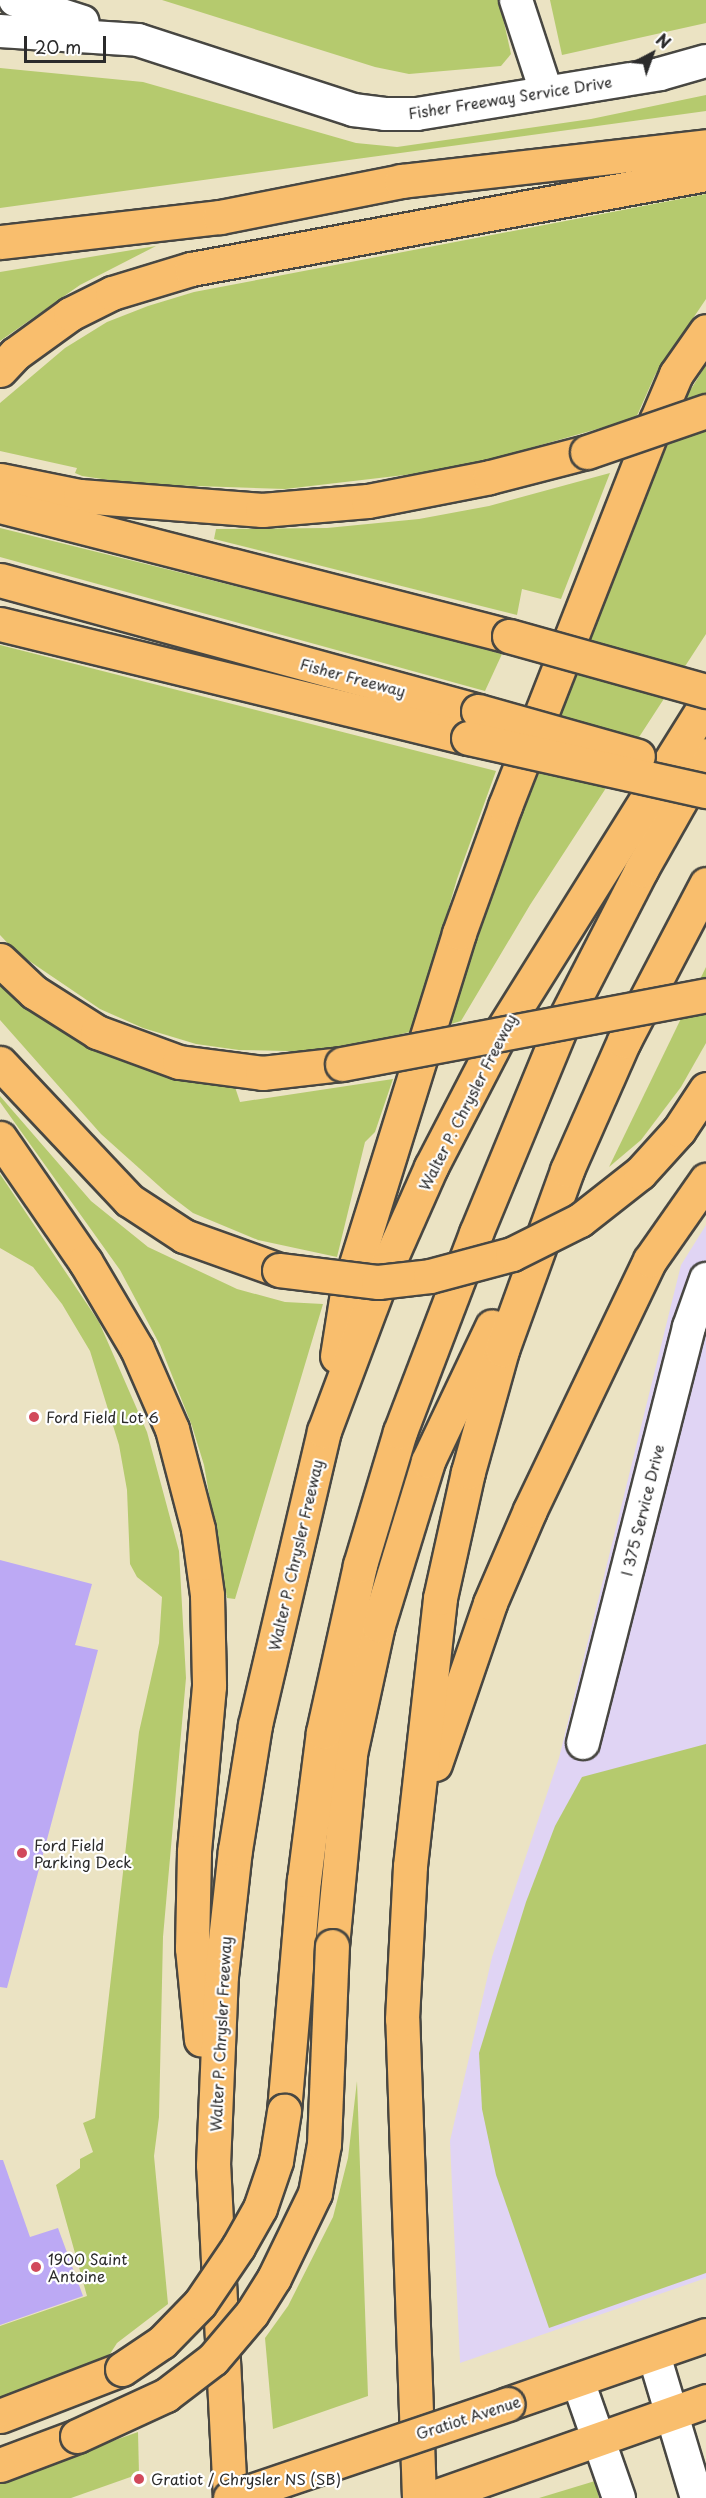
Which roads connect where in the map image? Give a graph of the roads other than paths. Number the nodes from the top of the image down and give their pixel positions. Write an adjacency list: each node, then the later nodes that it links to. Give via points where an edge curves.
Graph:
1 (15, 0): 4 (street)
2 (516, 0): 6 (street)
3 (0, 31): 4 (street, Fisher Freeway Service Drive)
4 (138, 40): 6 (street, Fisher Freeway Service Drive, via 353,110 417,114)
5 (706, 61): 6 (street, Fisher Freeway Service Drive, via 660,74)
6 (546, 91)
7 (706, 146): 9 (main road, via 401,181 220,217)
8 (706, 174): 11 (main road, via 191,269 112,293 70,314 15,354)
9 (0, 243)
10 (706, 331): 32 (main road, via 676,374 656,421 459,933 347,1293)
11 (0, 370)
12 (706, 411): 13 (main road, bridge, via 587,452 490,477 368,501 262,510 80,496)
13 (0, 480)
14 (0, 506): 17 (main road, bridge, via 509,636)
15 (0, 580): 19 (main road, Fisher Freeway)
16 (0, 624): 19 (main road)
17 (706, 691)
18 (706, 704): 32 (main road, Walter P. Chrysler Freeway, via 501,1032 431,1167 380,1282)
19 (473, 725): 21 (main road, Fisher Freeway, bridge); 22 (main road, bridge)
20 (706, 755): 41 (main road, bridge, via 564,1020 400,1432 360,1565 334,1674 310,1818 284,2111 276,2161 260,2208 200,2303 162,2342 122,2369)
21 (706, 776)
22 (706, 791)
23 (706, 884): 29 (main road, via 624,1041)
24 (0, 960): 25 (main road, bridge, via 34,992 97,1032 179,1062 262,1073 342,1064)
25 (706, 995)
26 (0, 1063): 27 (main road, bridge, via 129,1200 184,1236 279,1270 378,1282 430,1276 512,1254 580,1220 640,1173 679,1130)
27 (706, 1089)
28 (0, 1138): 35 (main road, via 85,1261 137,1349 172,1429 198,1529 207,1595 209,1686 194,1852 192,1948)
29 (567, 1170): 34 (main road, via 502,1350 455,1524 440,1598); 43 (main road, bridge, via 428,1461 378,1625 350,1754 332,1946 328,2110 315,2193 274,2278 252,2313 213,2359 166,2395 77,2436)
30 (706, 1180): 34 (main road, via 650,1260 525,1520 490,1603)
31 (706, 1279): 33 (street, I 375 Service Drive, via 689,1327)
32 (324, 1431): 35 (main road, Walter P. Chrysler Freeway, via 244,1787 221,1977)
33 (583, 1743)
34 (414, 1825): 45 (main road, via 402,2019)
35 (213, 2165): 44 (main road, Walter P. Chrysler Freeway)
36 (706, 2335): 37 (main road, Gratiot Avenue)
37 (654, 2355): 38 (main road, Gratiot Avenue); 40 (street)
38 (578, 2380): 42 (street); 44 (main road, Gratiot Avenue, bridge)
39 (706, 2401): 40 (main road)
40 (673, 2414): 42 (main road); 48 (street)
41 (0, 2416)
42 (601, 2440): 46 (main road); 47 (street)
43 (0, 2465)
44 (230, 2498)
45 (419, 2498)
46 (431, 2498)
47 (619, 2498)
48 (697, 2498)

